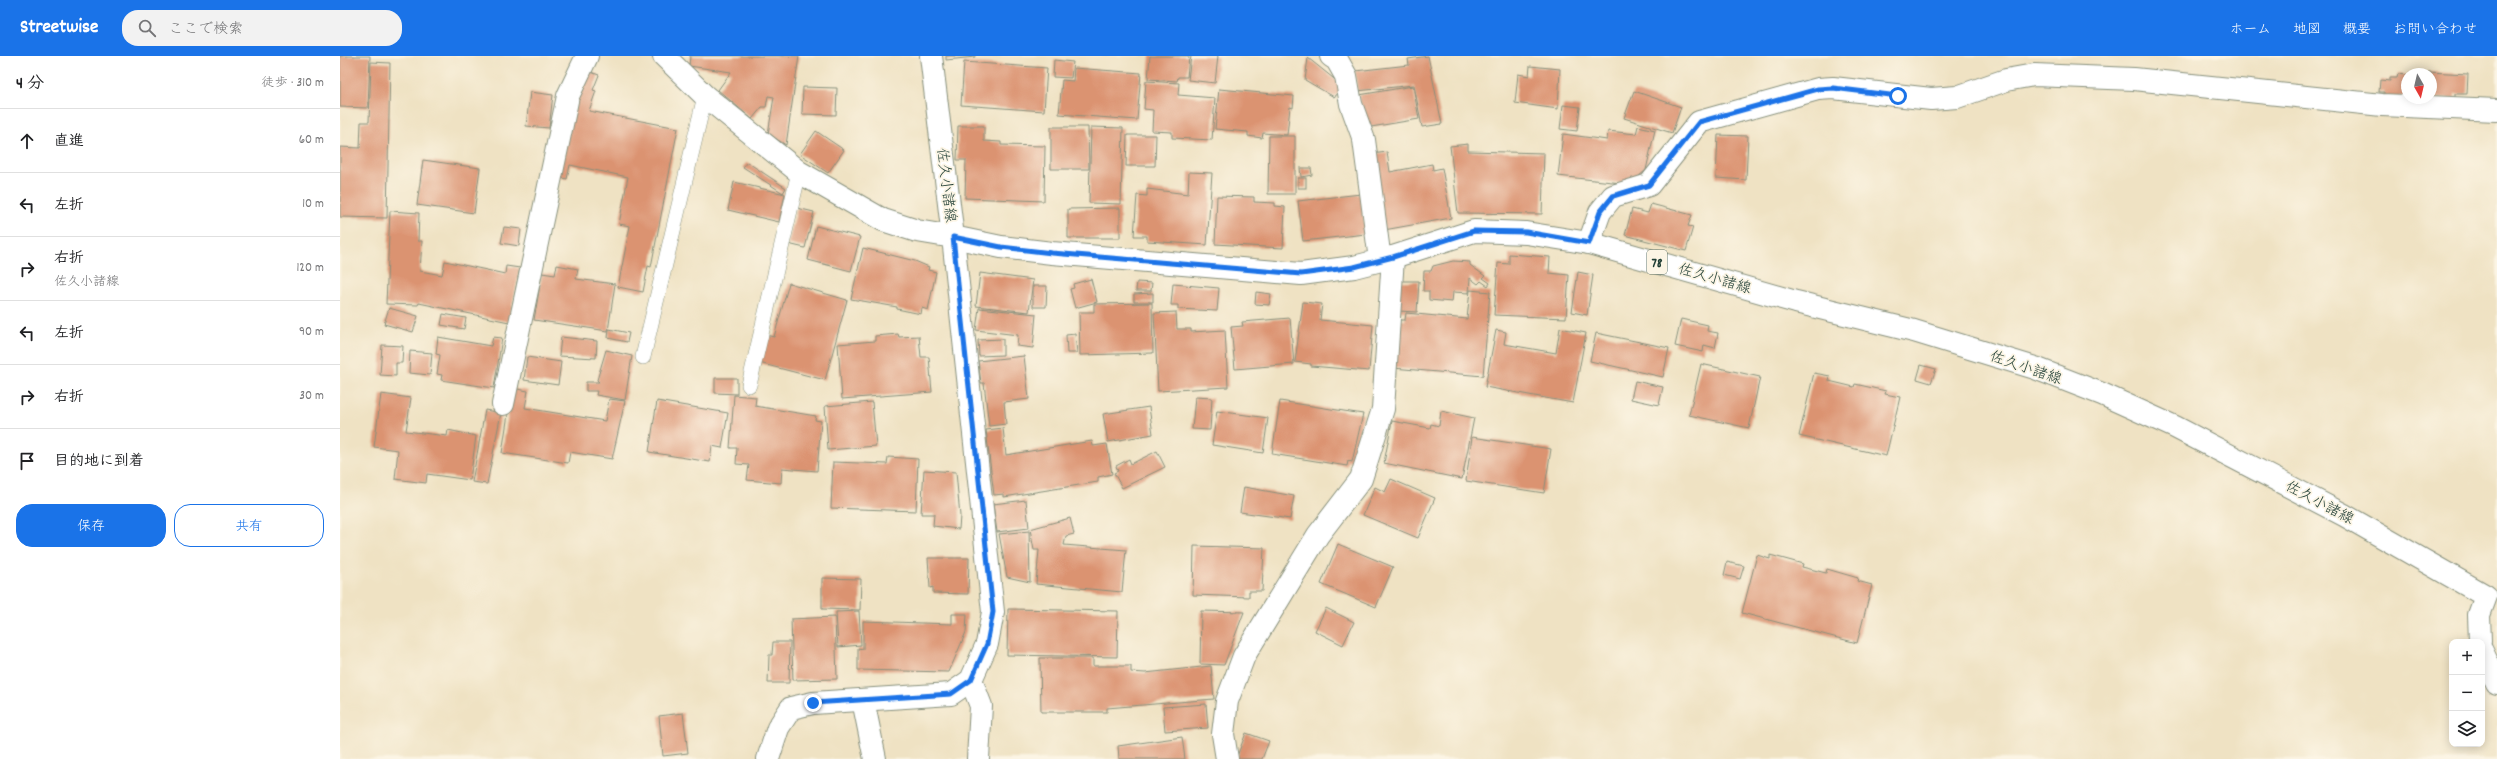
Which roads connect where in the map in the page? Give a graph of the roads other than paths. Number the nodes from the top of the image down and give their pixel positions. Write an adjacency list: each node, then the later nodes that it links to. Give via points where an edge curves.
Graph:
1 (587, 56): 13 (street, via 568,96)
2 (664, 56): 5 (street)
3 (930, 56): 8 (street, 佐久小諸線)
4 (1331, 56): 10 (street, via 1337,60 1346,76 1364,140)
5 (705, 96): 7 (street); 11 (lane)
6 (2497, 110): 9 (street, via 2382,105 2134,79 2034,75 2006,80 1957,98 1931,99 1833,88 1818,89 1699,122 1649,185 1613,196 1600,212)
7 (799, 172): 8 (street, via 883,220 917,231); 12 (lane)
8 (953, 237): 10 (street, 佐久小諸線 / 78, via 1001,247 1052,253 1301,274 1354,267); 16 (street, via 993,612 987,644)
9 (1589, 243): 10 (street, 佐久小諸線 / 78, via 1526,232 1474,231); 14 (street, 佐久小諸線 / 78, via 1796,302 1914,331 2035,368 2102,394 2175,427 2344,515 2486,596 2479,615)
10 (1386, 259): 22 (street, via 1383,409 1361,479 1318,535 1244,656 1227,701 1223,734)
11 (643, 357)
12 (750, 385)
13 (503, 404)
14 (2480, 639)
15 (2485, 657): 17 (street)
16 (971, 680): 18 (street, via 951,694); 21 (street, via 981,706)
17 (2497, 683)
18 (864, 700): 19 (street, via 813,703 790,708 778,728); 20 (street)
19 (768, 759)
20 (875, 759)
21 (978, 759)
22 (1227, 759)

